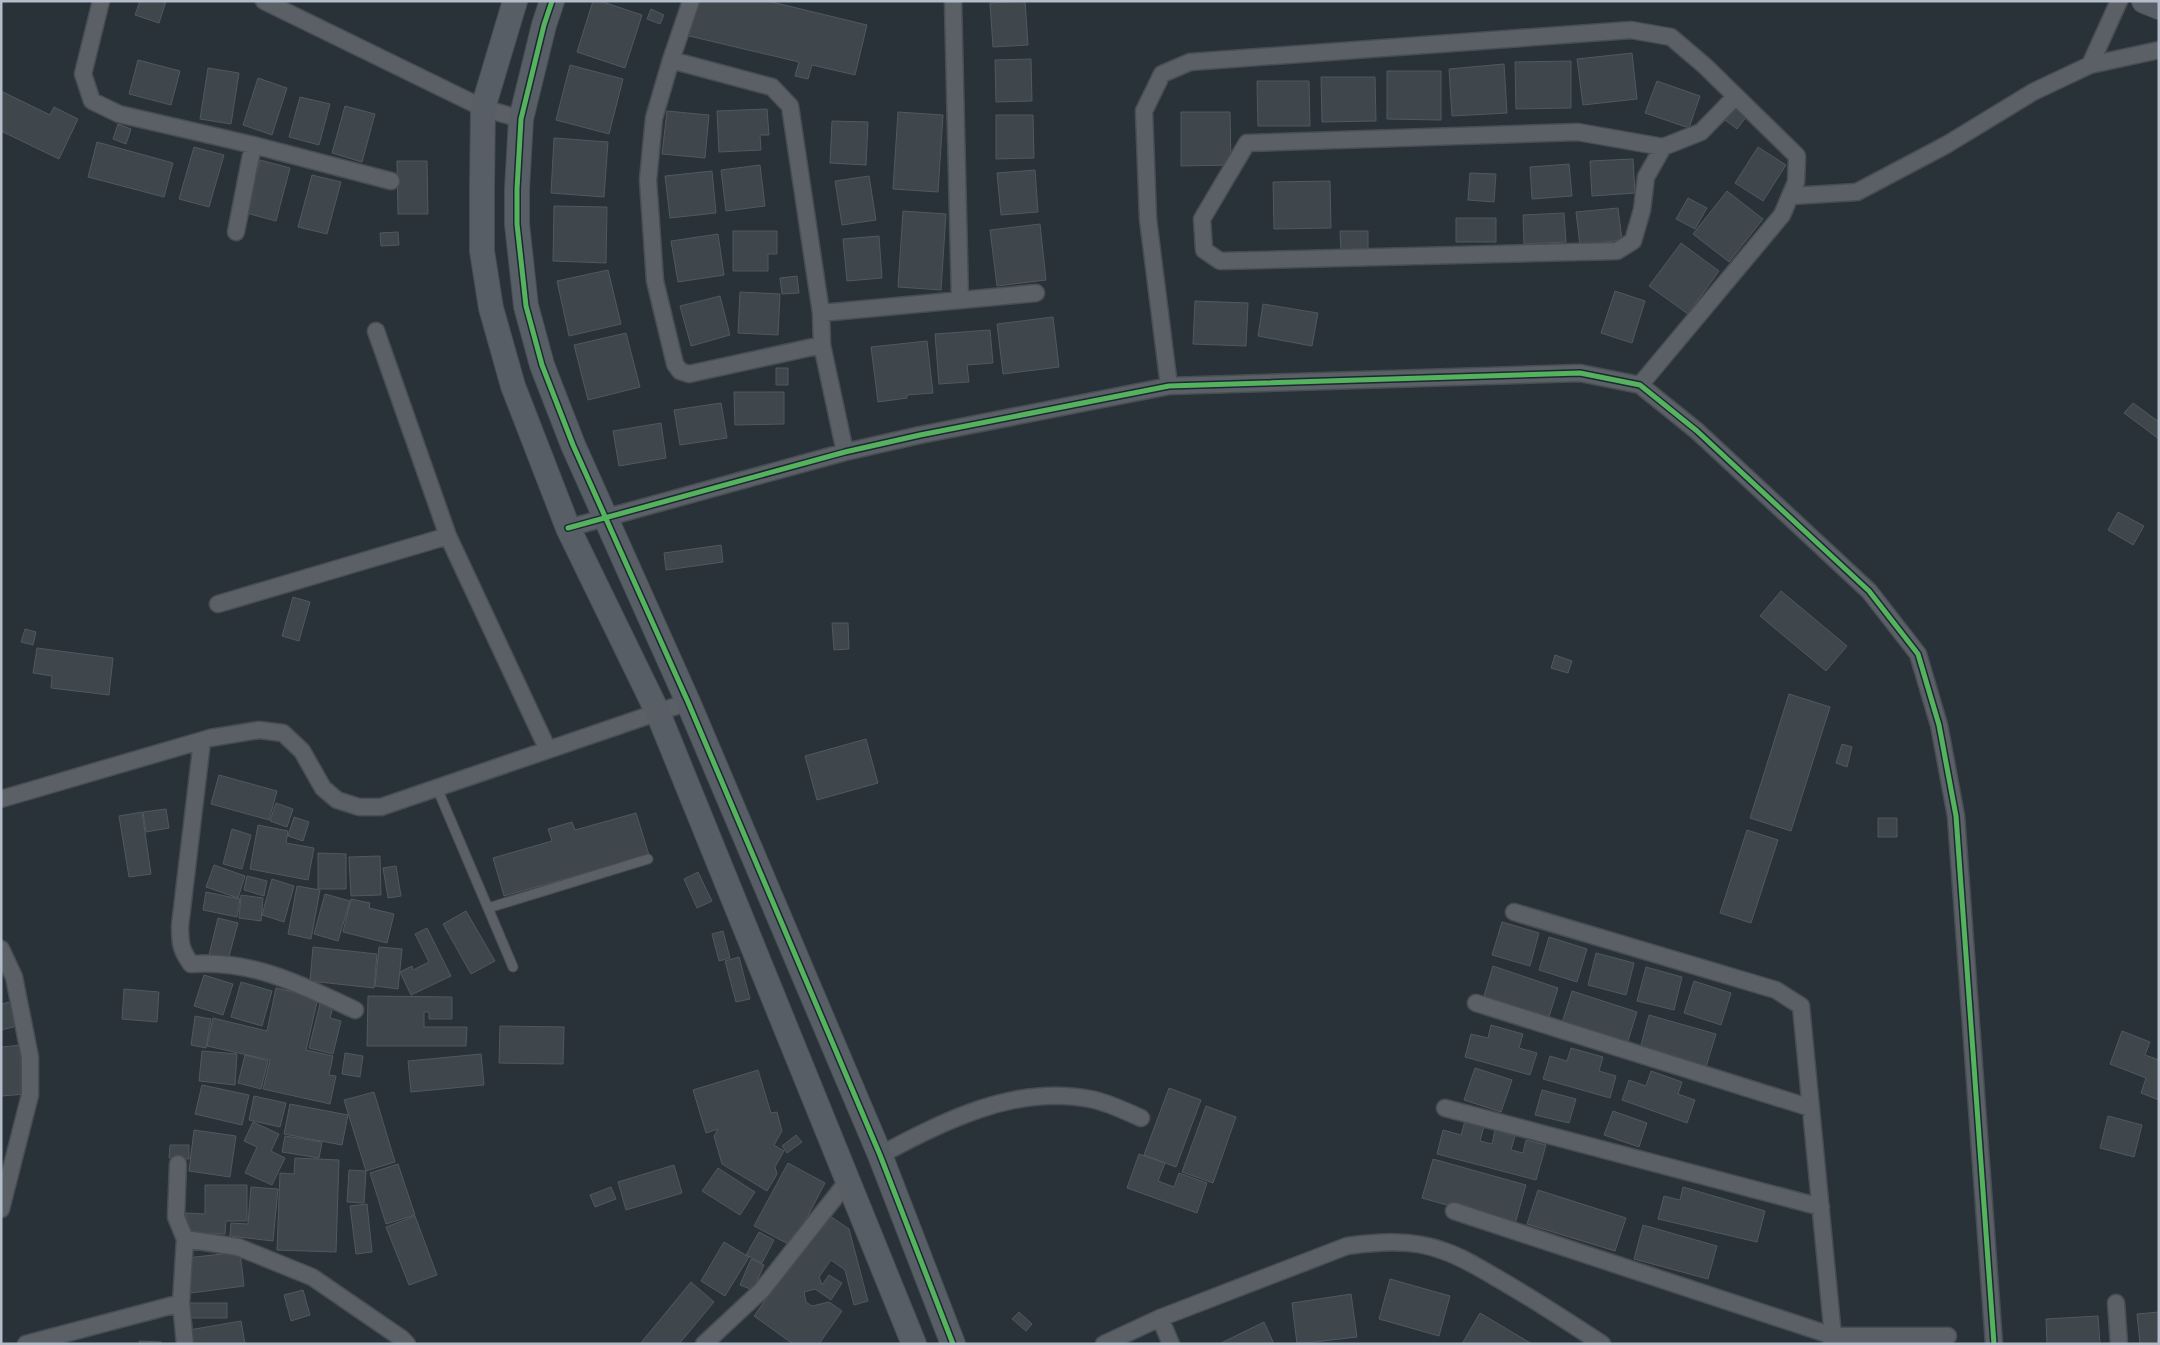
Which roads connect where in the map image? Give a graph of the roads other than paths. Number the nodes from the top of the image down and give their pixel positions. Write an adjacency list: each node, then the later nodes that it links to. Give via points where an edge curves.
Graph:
1 (101, 1): 16 (street, via 83,74 92,101 118,114)
2 (264, 1): 14 (street)
3 (515, 1): 14 (street)
4 (552, 1): 15 (street)
5 (691, 1): 11 (street)
6 (953, 1): 22 (street)
7 (2119, 1): 12 (street)
8 (2144, 1): 9 (street)
9 (2159, 7)
10 (2159, 50): 12 (street)
11 (671, 60): 23 (street, via 772,87 790,106); 25 (street, via 654,118 648,180 655,281 675,364 680,371 689,374)
12 (2090, 65): 19 (street, via 2033,92 1857,192)
13 (1736, 96): 17 (street, via 1701,132); 19 (street, via 1797,156 1796,182); 27 (street, via 1671,37 1631,30 1190,62 1162,74 1144,111 1148,219)
14 (483, 108): 15 (street); 30 (street, via 482,251 491,308 513,386)
15 (521, 118): 29 (street, via 517,224 526,306 542,365)
16 (253, 145): 18 (street); 20 (street)
17 (1663, 147): 17 (street, via 1578,132 1247,143 1202,219 1204,250 1220,261 1617,251 1633,241 1642,210 1646,177)
18 (391, 181)
19 (1791, 196): 26 (street, via 1782,215)
20 (236, 232)
21 (1036, 293): 22 (street)
22 (960, 300): 23 (street)
23 (821, 313): 25 (street)
24 (376, 331): 31 (street)
25 (822, 345): 28 (street)
26 (1640, 385): 27 (street, via 1580,373); 70 (street, via 1697,432 1869,591 1918,654 1939,725 1956,816)
27 (1169, 386): 28 (street)
28 (845, 452): 29 (street)
29 (604, 517): 30 (street); 33 (street)
30 (568, 528): 34 (street)
31 (448, 536): 32 (street); 36 (street)
32 (218, 604)
33 (688, 702): 34 (street); 49 (street)
34 (658, 713): 36 (street); 51 (street)
35 (202, 740): 37 (street, via 259,730 283,733 302,751 323,788 337,800 359,807 381,806); 38 (street); 45 (street, via 180,926 180,945 185,955 191,964 214,962 292,980)
36 (548, 750): 37 (street)
37 (437, 788): 40 (lane)
38 (1, 799)
39 (648, 859): 40 (lane)
40 (488, 908): 43 (lane)
41 (1514, 912): 47 (street, via 1776,990 1802,1006)
42 (1, 949): 53 (street, via 14,977 30,1057 30,1095)
43 (513, 967)
44 (1476, 1003): 47 (street)
45 (355, 1010)
46 (1445, 1108): 52 (street)
47 (1811, 1108): 52 (street)
48 (1141, 1118): 49 (street, via 1093,1099 1038,1095 1002,1102 964,1115)
49 (880, 1155): 66 (street)
50 (178, 1164): 55 (street, via 176,1217)
51 (847, 1182): 64 (street, via 762,1290); 65 (street)
52 (1821, 1208): 60 (street)
53 (1, 1209)
54 (1454, 1211): 60 (street)
55 (184, 1239): 56 (street); 63 (street, via 238,1247 312,1276)
56 (181, 1303): 61 (street); 62 (street)
57 (2116, 1303): 71 (street)
58 (1160, 1318): 67 (street); 68 (street); 69 (street, via 1347,1246 1404,1243 1440,1249 1471,1263)
59 (1948, 1336): 60 (street)
60 (1832, 1340)
61 (26, 1344)
62 (185, 1344)
63 (407, 1344)
64 (704, 1344)
65 (914, 1344)
66 (953, 1344)
67 (1104, 1344)
68 (1171, 1344)
69 (1602, 1344)
70 (1994, 1344)
71 (2119, 1344)

